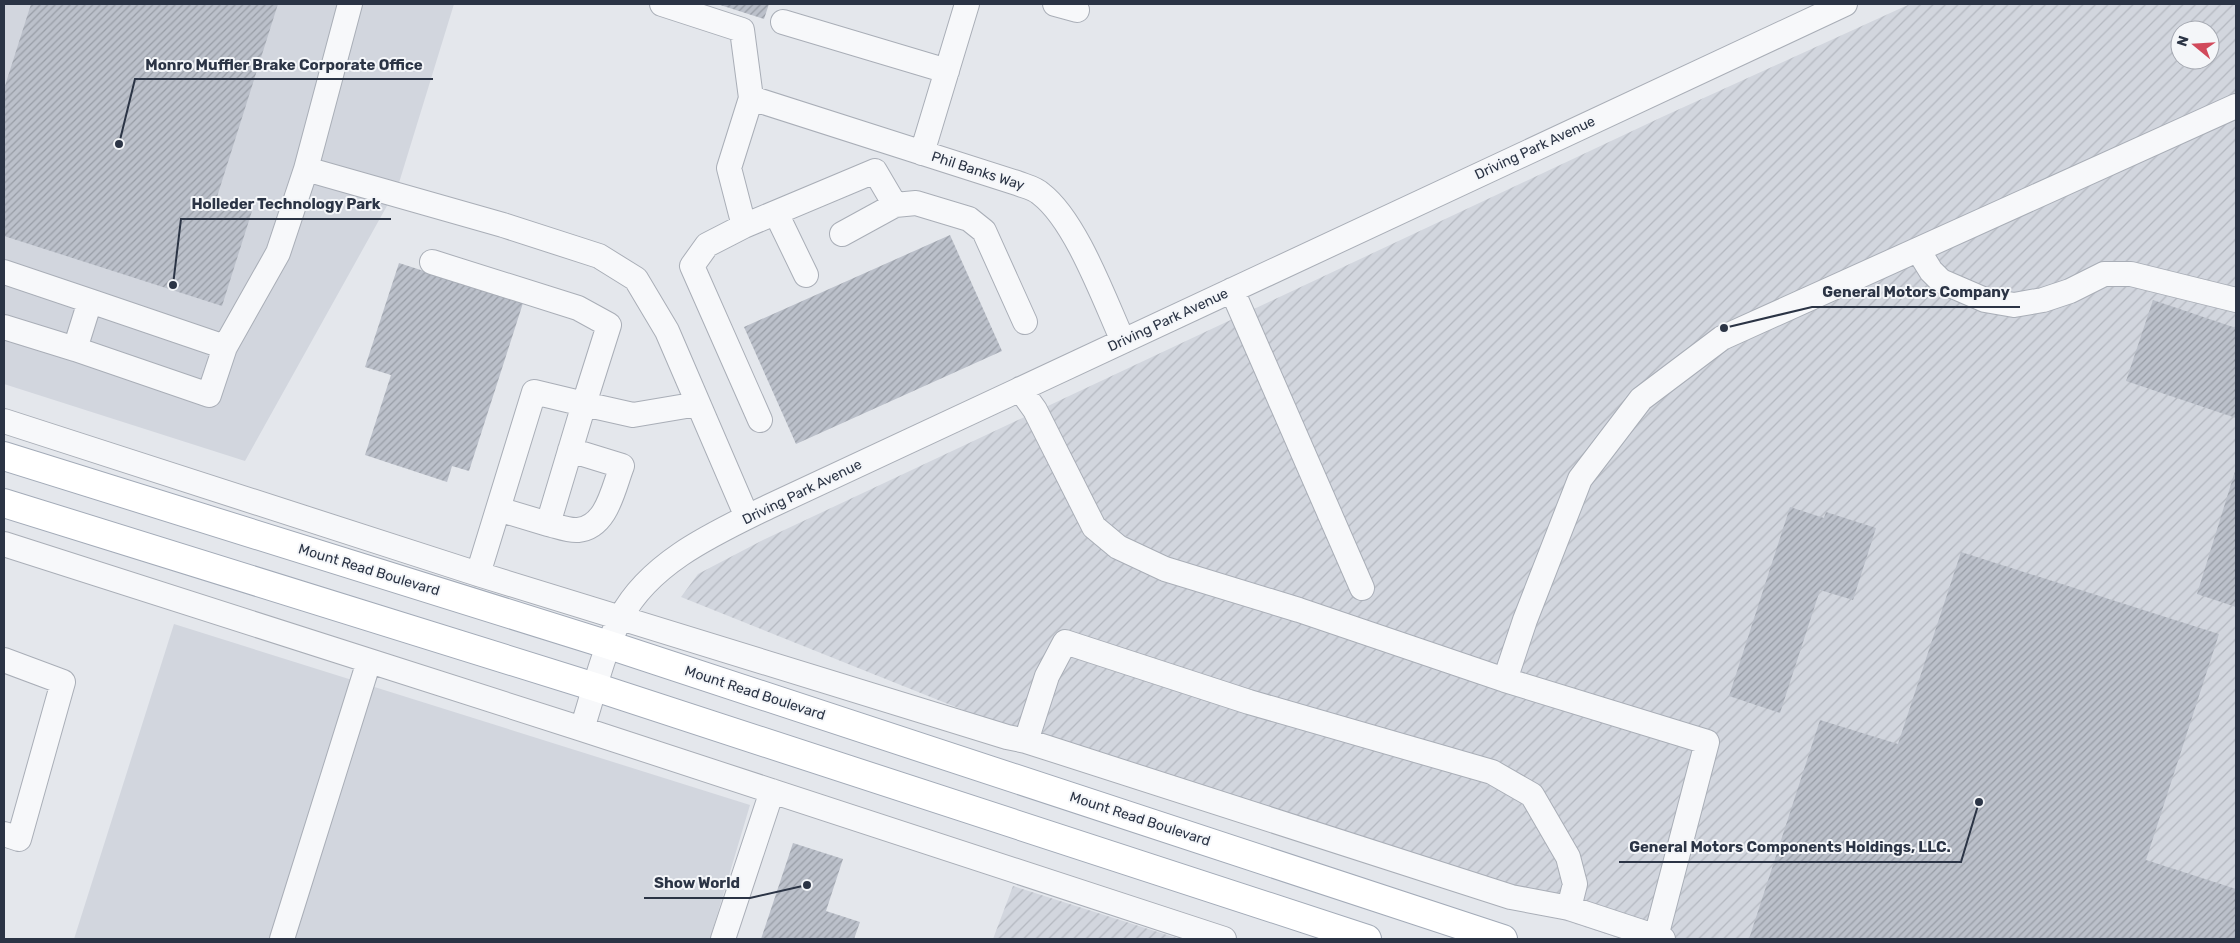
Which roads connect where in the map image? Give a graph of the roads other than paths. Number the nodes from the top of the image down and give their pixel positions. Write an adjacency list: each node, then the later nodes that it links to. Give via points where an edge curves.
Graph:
1 (350, 4): 12 (street)
2 (662, 4): 9 (street, via 742,30)
3 (968, 4): 8 (street)
4 (1055, 4): 6 (street)
5 (1832, 7): 22 (street, Driving Park Avenue)
6 (1077, 10)
7 (783, 22): 8 (street)
8 (947, 71): 11 (street)
9 (751, 98): 11 (street, Phil Banks Way); 16 (street, via 729,168)
10 (2236, 106): 18 (street)
11 (915, 150): 13 (street); 27 (street, Phil Banks Way, via 1040,192 1057,208 1073,232)
12 (306, 169): 28 (street, via 278,253); 32 (street, via 599,256 636,278 666,332)
13 (876, 171): 14 (street); 15 (street)
14 (895, 205): 17 (street); 25 (street, via 916,203 969,219 984,231)
15 (776, 213): 16 (street); 21 (street)
16 (744, 226): 33 (street, via 707,245 692,266)
17 (842, 234)
18 (1918, 250): 23 (street, via 1941,281 1985,300 2014,306 2070,291 2104,274 2132,274); 48 (street, via 1722,338 1641,399 1580,479 1524,620)
19 (432, 262): 31 (street, via 578,308 609,325)
20 (4, 272): 24 (street)
21 (806, 275)
22 (1232, 290): 27 (street, Driving Park Avenue); 43 (street)
23 (2236, 300)
24 (90, 301): 28 (street); 29 (street)
25 (1025, 322)
26 (4, 326): 29 (street)
27 (1124, 341): 30 (street, Driving Park Avenue)
28 (226, 347): 29 (street, via 209,395)
29 (75, 349)
30 (1020, 389): 39 (street, Driving Park Avenue); 48 (street, via 1035,410 1094,527 1118,547 1165,569)
31 (584, 404): 32 (street, via 634,415); 35 (street); 38 (street, via 534,392)
32 (698, 404): 39 (street)
33 (760, 420)
34 (4, 421): 42 (street, Mount Read Boulevard)
35 (570, 450): 40 (street); 40 (street, via 622,466 602,519 577,530)
36 (4, 456): 45 (main road, Mount Read Boulevard)
37 (4, 503): 49 (main road)
38 (498, 509): 40 (street); 42 (street)
39 (747, 517): 44 (street, Driving Park Avenue, via 664,567 645,584)
40 (548, 524)
41 (4, 544): 47 (street)
42 (478, 574): 44 (street, Mount Read Boulevard)
43 (1362, 588)
44 (622, 616): 45 (street, Driving Park Avenue); 51 (street, Mount Read Boulevard)
45 (609, 645): 49 (street, Driving Park Avenue); 60 (main road, Mount Read Boulevard)
46 (4, 660): 53 (street, via 63,682 19,839)
47 (369, 661): 50 (street); 56 (street)
48 (1504, 680): 55 (street, via 1707,742)
49 (595, 687): 50 (street, Driving Park Avenue); 59 (main road)
50 (582, 729): 52 (street)
51 (1017, 739): 54 (street, Mount Read Boulevard, via 1511,897); 54 (street, via 1065,642 1249,702 1492,772 1532,795 1568,857 1575,884)
52 (772, 791): 57 (street); 58 (street)
53 (4, 834)
54 (1569, 908): 55 (street, Mount Read Boulevard)
55 (1660, 938)
56 (282, 939)
57 (724, 939)
58 (1224, 939)
59 (1367, 939)
60 (1503, 939)

